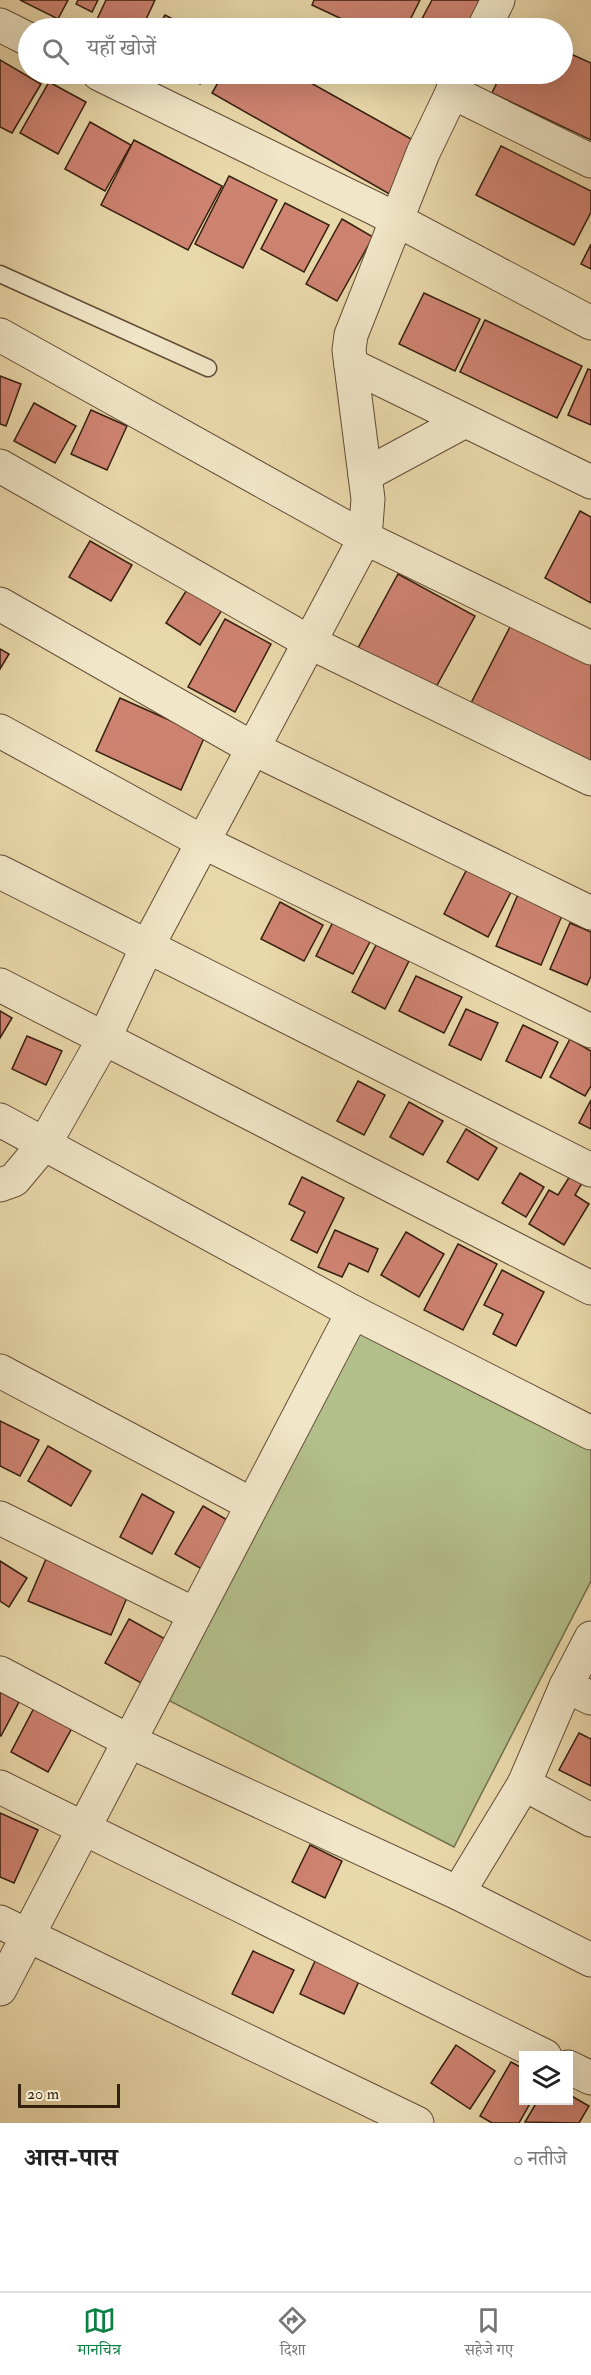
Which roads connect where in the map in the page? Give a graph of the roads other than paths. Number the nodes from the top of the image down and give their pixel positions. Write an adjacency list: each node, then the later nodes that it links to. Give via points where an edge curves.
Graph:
1 (498, 0): 2 (street)
2 (489, 18)
3 (0, 25): 4 (street)
4 (18, 34)
5 (119, 84): 9 (street)
6 (457, 84): 9 (street)
7 (459, 84): 8 (street)
8 (591, 161)
9 (396, 220): 11 (street); 13 (street, via 351,335)
10 (0, 274): 14 (lane)
11 (591, 323)
12 (0, 335): 19 (street)
13 (351, 365): 15 (street); 17 (street)
14 (208, 368)
15 (465, 421): 17 (street); 18 (street)
16 (0, 466): 21 (street)
17 (365, 475): 19 (street)
18 (591, 482)
19 (365, 538): 21 (street); 22 (street)
20 (0, 604): 24 (street)
21 (311, 643): 24 (street); 25 (street)
22 (591, 648)
23 (0, 731): 26 (street)
24 (254, 749): 26 (street); 28 (street)
25 (591, 779)
26 (203, 842): 29 (street); 31 (street)
27 (0, 872): 29 (street)
28 (591, 913)
29 (147, 947): 32 (street); 35 (street)
30 (0, 985): 32 (street)
31 (591, 1031)
32 (105, 1037): 34 (street); 37 (street)
33 (0, 1120): 34 (street)
34 (45, 1143): 36 (street, via 14,1180); 38 (street)
35 (591, 1170)
36 (0, 1185)
37 (591, 1288)
38 (353, 1312): 40 (street); 41 (street)
39 (0, 1371): 41 (street)
40 (591, 1433)
41 (251, 1504): 43 (street)
42 (0, 1518): 43 (street)
43 (194, 1614): 47 (street)
44 (591, 1638): 46 (street)
45 (0, 1673): 47 (street)
46 (578, 1692): 48 (street)
47 (129, 1741): 51 (street); 52 (street)
48 (524, 1784): 50 (street); 52 (street)
49 (0, 1787): 51 (street)
50 (591, 1820)
51 (83, 1829): 53 (street); 56 (street)
52 (458, 1893): 54 (street)
53 (14, 1929): 55 (street); 59 (street)
54 (591, 1960)
55 (0, 1989)
56 (537, 2051)
57 (573, 2069): 58 (street)
58 (591, 2078)
59 (417, 2123)

